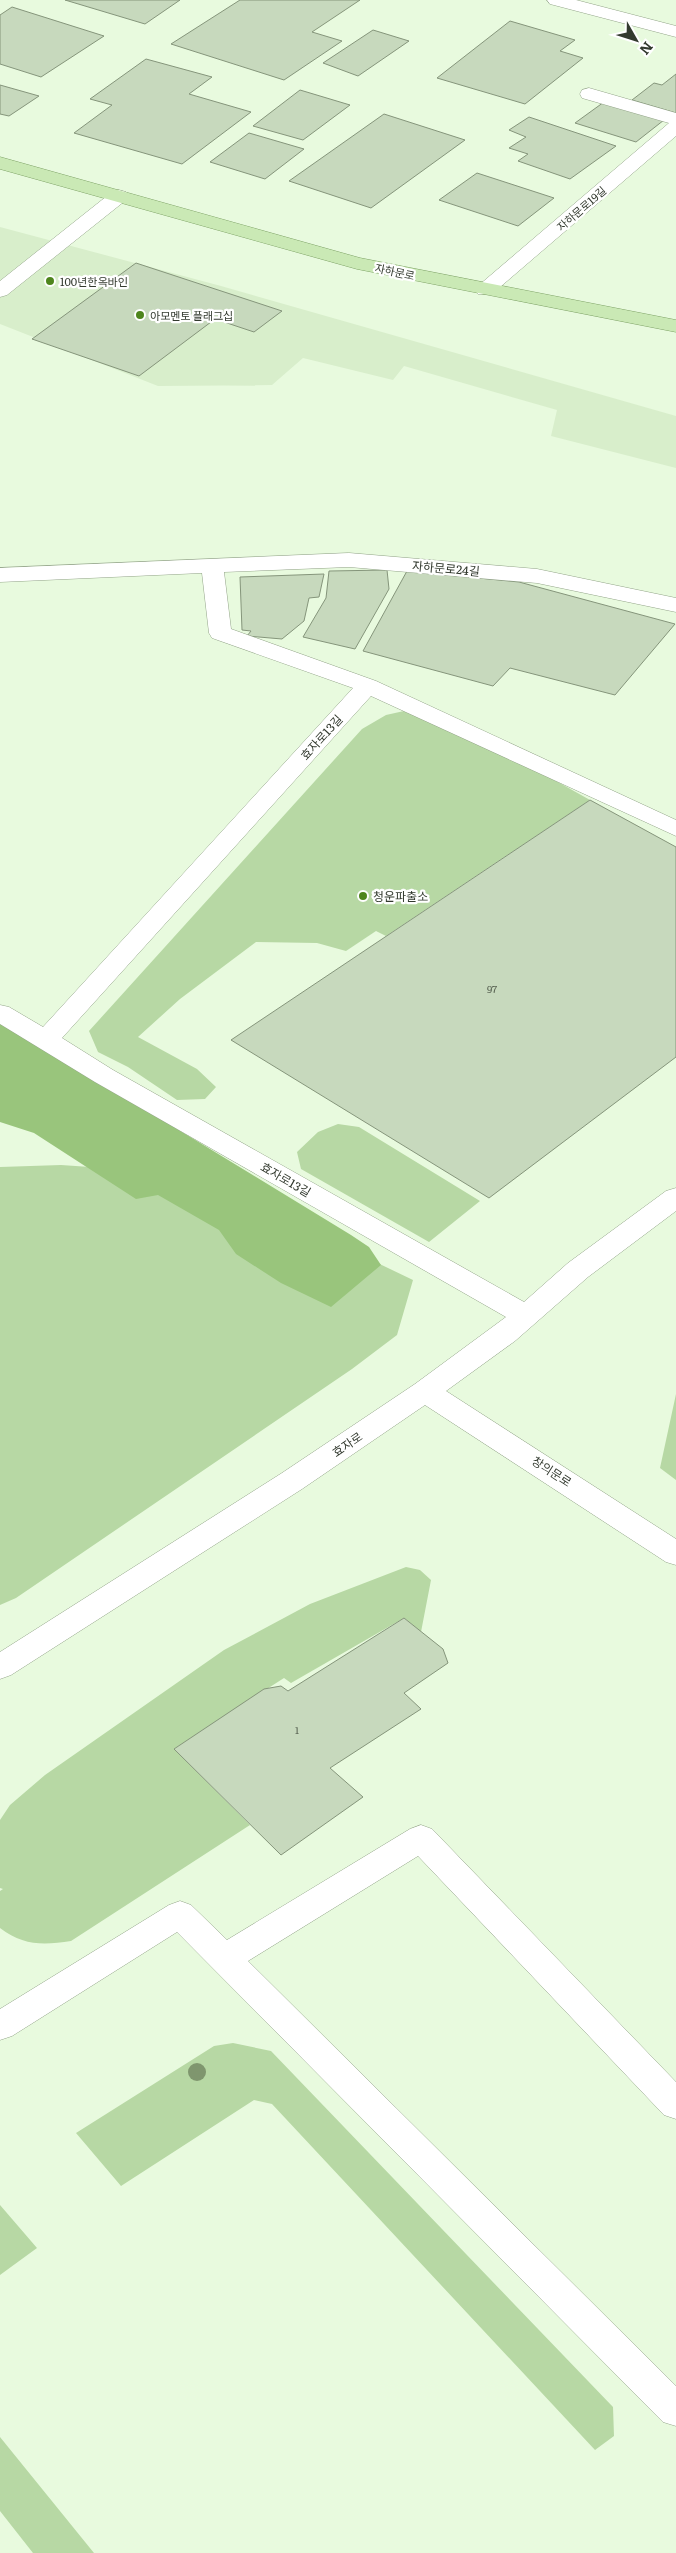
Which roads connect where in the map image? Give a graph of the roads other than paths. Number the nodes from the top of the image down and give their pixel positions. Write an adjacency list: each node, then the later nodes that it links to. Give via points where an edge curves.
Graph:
1 (556, 0): 2 (street)
2 (676, 32)
3 (589, 94): 4 (street)
4 (676, 119)
5 (676, 126): 8 (street, 자하문로19길)
6 (0, 163): 7 (main road, 자하문로)
7 (119, 196): 8 (main road, 자하문로, via 357,263); 9 (street)
8 (485, 290): 10 (main road, 자하문로)
9 (0, 291)
10 (676, 326)
11 (212, 566): 12 (street, 자하문로24길); 13 (street, 자하문로24길, via 348,560 517,574); 14 (street, via 220,633)
12 (0, 575)
13 (676, 605)
14 (368, 686): 15 (street); 17 (street, 효자로13길)
15 (676, 829)
16 (0, 1013): 17 (street, 효자로13길)
17 (46, 1040): 19 (street, 효자로13길)
18 (676, 1197): 19 (street, 효자로, via 578,1270)
19 (526, 1316): 20 (street, 효자로)
20 (425, 1391): 21 (street, 창의문로); 22 (street, 효자로, via 292,1481)
21 (676, 1554)
22 (13, 1653): 23 (street, 효자로)
23 (0, 1667)
24 (225, 1958): 25 (street, via 180,1914); 26 (street, via 421,1838); 27 (street)
25 (0, 2026)
26 (676, 2105)
27 (676, 2410)

